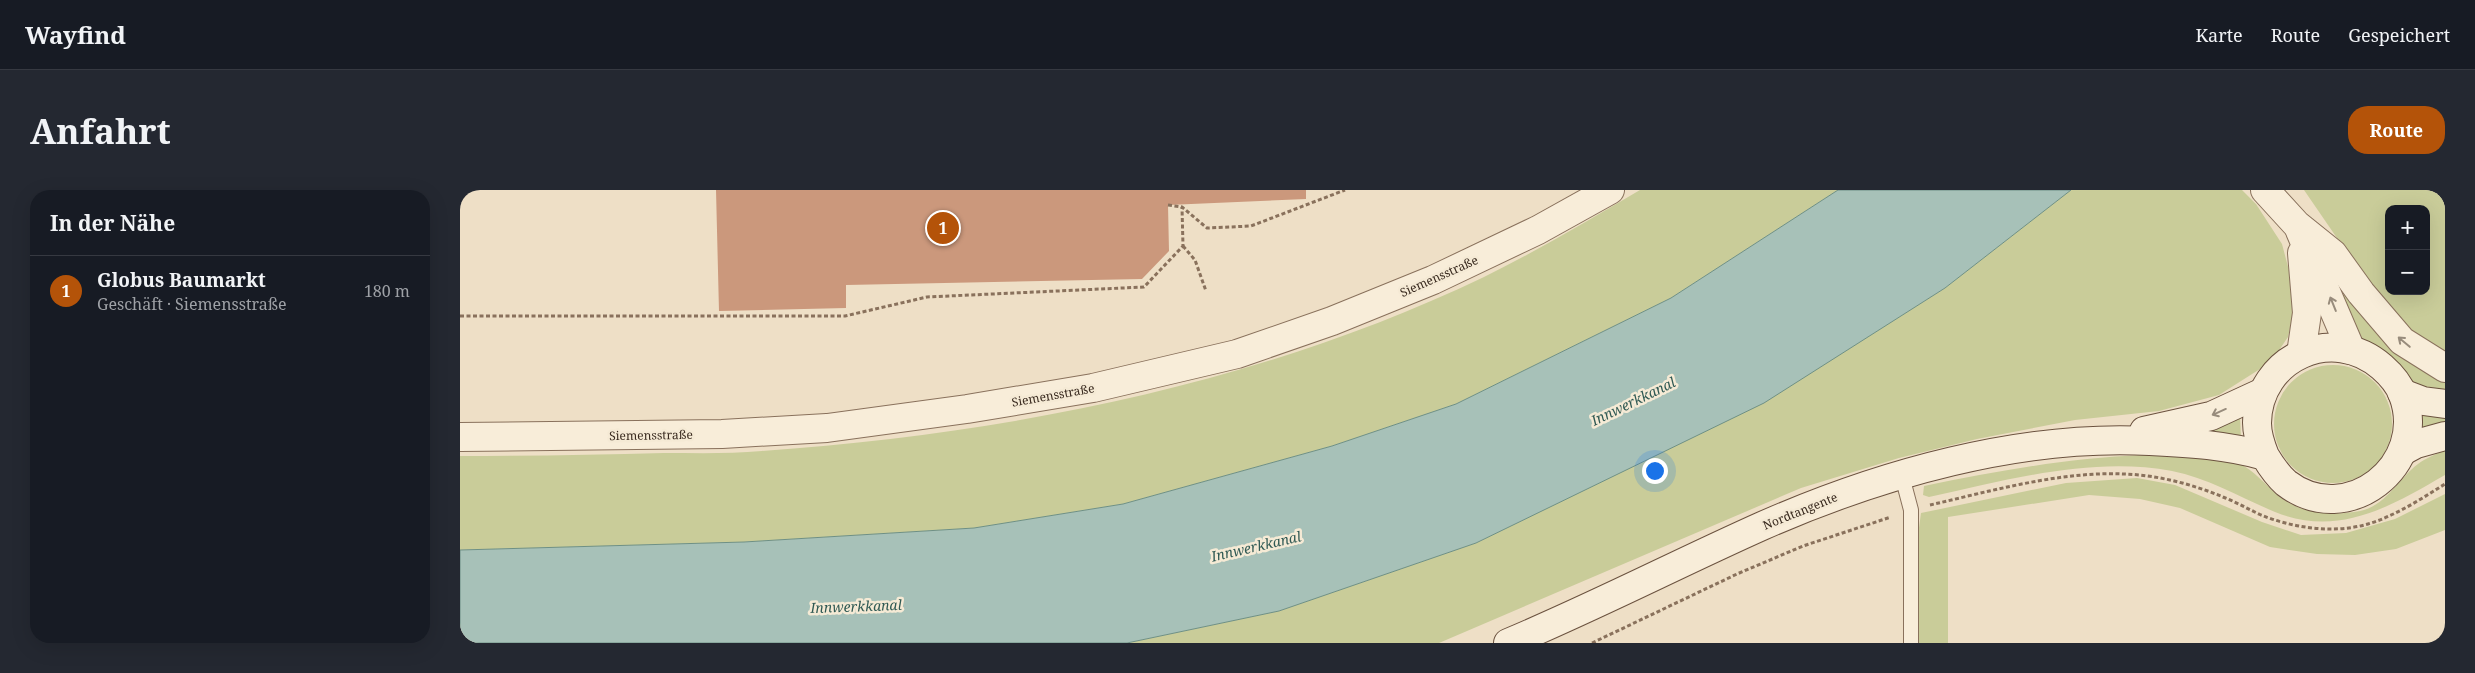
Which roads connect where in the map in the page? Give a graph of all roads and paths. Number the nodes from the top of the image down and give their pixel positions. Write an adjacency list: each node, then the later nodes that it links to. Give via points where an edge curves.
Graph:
1 (1344, 190): 5 (path, via 1251,226 1207,228)
2 (1610, 190): 16 (street, Siemensstraße, via 1538,230 1441,276 1332,321 1237,354 1093,388 827,428 722,434)
3 (2265, 190): 6 (street)
4 (1168, 205): 5 (path)
5 (1182, 207): 7 (path)
6 (2297, 225): 10 (street, one-way to 6); 11 (street, via 2305,270 2307,313); 12 (street, one-way to 6, via 2402,341 2332,254)
7 (1183, 246): 8 (path, via 1195,260); 9 (path, via 1144,287 927,297 845,316)
8 (1206, 291)
9 (460, 316)
10 (2351, 350): 11 (street, via 2334,347); 14 (street, via 2372,359 2390,374)
11 (2301, 354): 13 (street, via 2273,376)
12 (2445, 368)
13 (2264, 392): 18 (street, Nordtangente, one-way to 18, via 2211,416); 20 (street, via 2257,424)
14 (2402, 393): 15 (street, via 2423,401); 19 (street, via 2408,432)
15 (2445, 404)
16 (460, 436)
17 (2445, 436): 19 (street)
18 (2111, 439): 20 (street, Nordtangente, via 2233,447); 21 (street, Nordtangente, via 1996,453)
19 (2402, 451): 20 (street, via 2388,473 2368,489 2352,496 2335,498 2318,497 2286,483)
20 (2265, 456)
21 (1902, 476): 23 (lane); 24 (street, Nordtangente, via 1764,525)
22 (2445, 484): 23 (path, via 2390,516 2339,529 2292,525 2188,485 2123,473 2044,481)
23 (1911, 510): 25 (path, via 1803,546 1736,574); 26 (lane)
24 (1508, 643)
25 (1592, 643)
26 (1911, 643)

